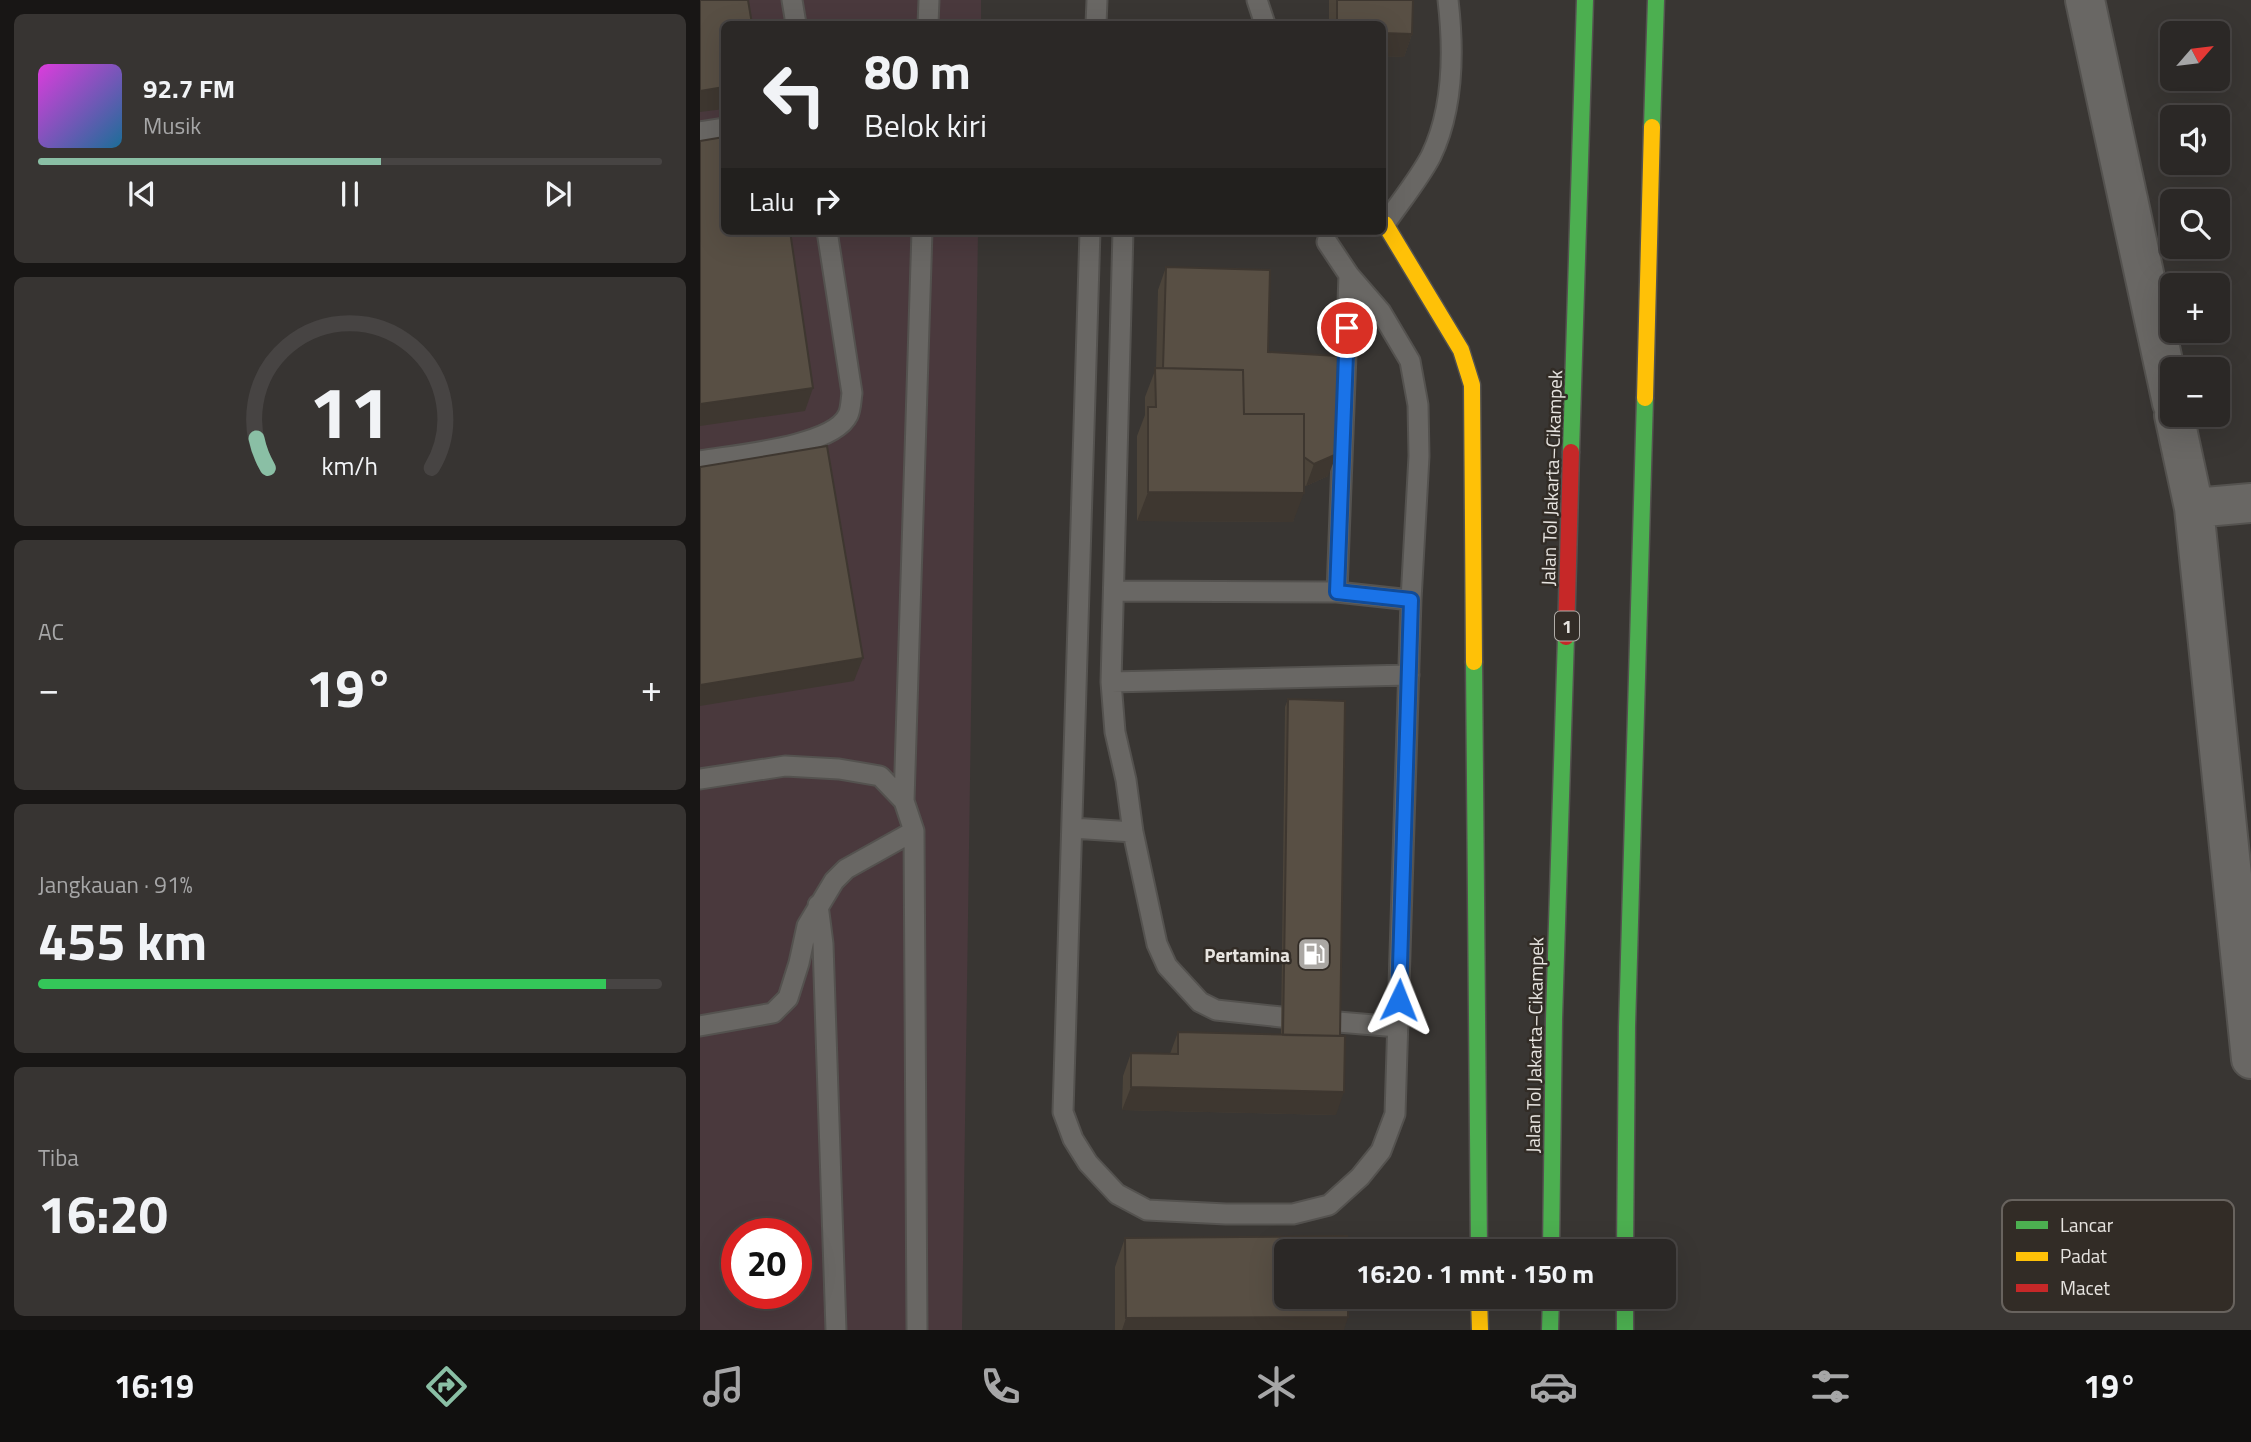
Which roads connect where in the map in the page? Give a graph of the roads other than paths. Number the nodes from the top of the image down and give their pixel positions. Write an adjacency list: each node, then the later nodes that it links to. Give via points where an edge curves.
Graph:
1 (792, 0): 9 (lane)
2 (929, 0): 10 (lane)
3 (1097, 0): 11 (lane)
4 (1257, 0): 12 (lane)
5 (1448, 0): 15 (lane, via 1451,76 1444,121 1431,156)
6 (1585, 0): 45 (highway, Jalan Tol Jakarta–Cikampek / 1)
7 (1656, 0): 46 (highway)
8 (2085, 0): 23 (street)
9 (796, 21)
10 (928, 21)
11 (1096, 21)
12 (1264, 21)
13 (721, 128): 14 (lane)
14 (700, 132)
15 (1386, 218)
16 (1386, 224): 44 (highway, via 1461,350 1472,385)
17 (828, 235): 25 (lane, via 852,393 849,414 822,436)
18 (922, 235): 34 (lane)
19 (1090, 235): 35 (lane)
20 (1123, 235): 28 (lane)
21 (1327, 242): 22 (lane)
22 (1349, 275): 29 (lane); 30 (lane, via 1381,312 1410,361 1418,405 1419,456)
23 (2162, 357)
24 (2177, 427): 27 (street)
25 (700, 461)
26 (2251, 503): 27 (street)
27 (2194, 508): 43 (street)
28 (1115, 591): 29 (lane); 32 (lane)
29 (1337, 592): 30 (lane)
30 (1411, 600): 31 (lane)
31 (1409, 675): 32 (lane); 42 (lane)
32 (1111, 682): 37 (lane)
33 (700, 779): 34 (lane, via 785,766 839,769 880,776)
34 (904, 801): 36 (lane)
35 (1072, 828): 37 (lane); 42 (lane, via 1063,1112 1088,1163 1117,1194 1147,1210 1293,1213 1329,1205 1381,1151 1395,1114)
36 (914, 831): 38 (lane, via 846,869); 51 (lane)
37 (1133, 832): 39 (lane, via 1157,944 1167,966 1200,1002 1216,1010)
38 (818, 905): 41 (lane, via 807,926 788,998 773,1013); 50 (lane)
39 (1281, 1017)
40 (1338, 1022): 42 (lane)
41 (700, 1026)
42 (1398, 1027)
43 (2251, 1059)
44 (1479, 1239)
45 (1551, 1239)
46 (1625, 1239)
47 (1479, 1309): 52 (highway)
48 (1550, 1309): 53 (highway)
49 (1625, 1309): 54 (highway)
50 (836, 1330)
51 (917, 1330)
52 (1480, 1330)
53 (1550, 1330)
54 (1625, 1330)

